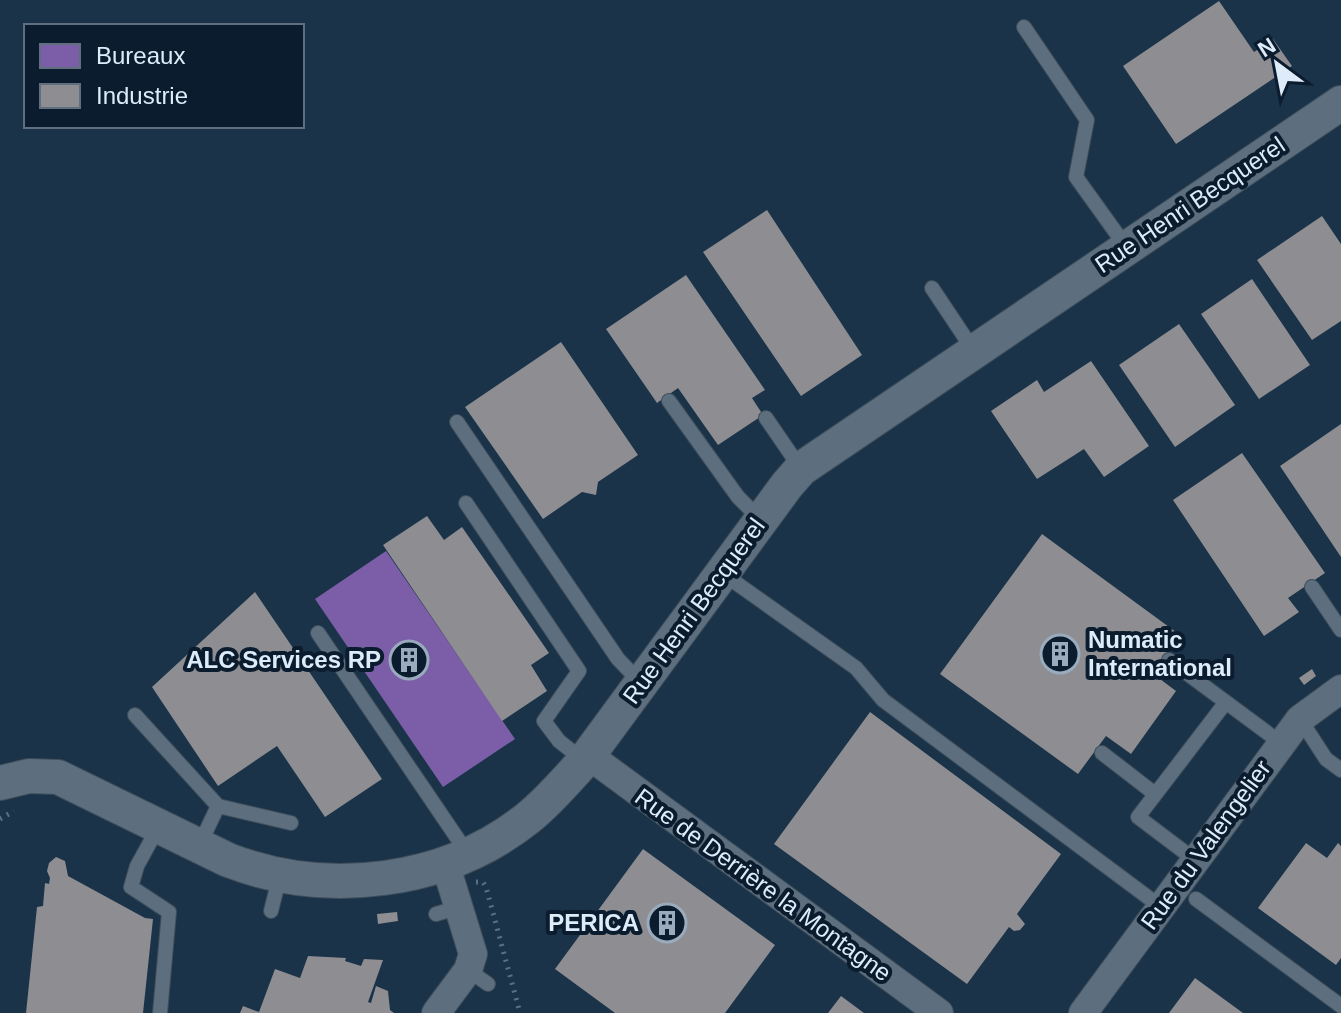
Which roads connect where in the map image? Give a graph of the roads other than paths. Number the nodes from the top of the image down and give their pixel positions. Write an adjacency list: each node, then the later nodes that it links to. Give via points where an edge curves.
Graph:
1 (1024, 27): 3 (lane, via 1087,120 1076,177)
2 (1341, 103): 3 (street, Rue Henri Becquerel)
3 (1127, 248): 5 (street, Rue Henri Becquerel)
4 (932, 288): 5 (lane)
5 (975, 351): 9 (street, Rue Henri Becquerel)
6 (669, 401): 11 (lane, via 738,497)
7 (766, 418): 9 (lane)
8 (457, 422): 17 (lane, via 618,659)
9 (801, 469): 11 (street, Rue Henri Becquerel)
10 (466, 503): 24 (lane, via 579,671 544,721 559,741)
11 (761, 520): 12 (street, Rue Henri Becquerel)
12 (722, 573): 17 (street, Rue Henri Becquerel); 36 (lane, via 856,668 883,700)
13 (1312, 587): 14 (lane)
14 (1341, 630)
15 (318, 633): 32 (lane)
16 (1169, 660): 19 (lane)
17 (641, 683): 24 (street, Rue Henri Becquerel)
18 (1341, 689): 21 (street, Rue du Valengelier)
19 (1226, 702): 22 (lane); 26 (lane)
20 (135, 715): 28 (lane)
21 (1300, 719): 22 (street, Rue du Valengelier); 25 (lane, via 1326,759)
22 (1281, 743): 33 (street, Rue du Valengelier)
23 (1102, 753): 26 (lane)
24 (586, 758): 32 (street, Rue Henri Becquerel, via 516,833); 41 (street, Rue de Derrière la Montagne)
25 (1341, 770)
26 (1155, 794): 33 (lane, via 1138,817)
27 (8, 796): 30 (street, Rue Henri Becquerel, via 29,776 58,777)
28 (218, 806): 29 (lane); 31 (lane)
29 (291, 823)
30 (159, 826): 31 (street, Rue Henri Becquerel); 39 (lane, via 131,887 169,912)
31 (198, 846): 34 (street, Rue Henri Becquerel)
32 (456, 859): 34 (street, Rue Henri Becquerel, via 366,880); 40 (street, via 448,910 473,954 478,977)
33 (1195, 860): 36 (street, Rue du Valengelier)
34 (280, 875): 37 (lane)
35 (1196, 899): 38 (lane)
36 (1161, 907): 42 (street, Rue du Valengelier)
37 (271, 911)
38 (1341, 1006)
39 (160, 1013)
40 (436, 1013)
41 (939, 1013)
42 (1083, 1013)

